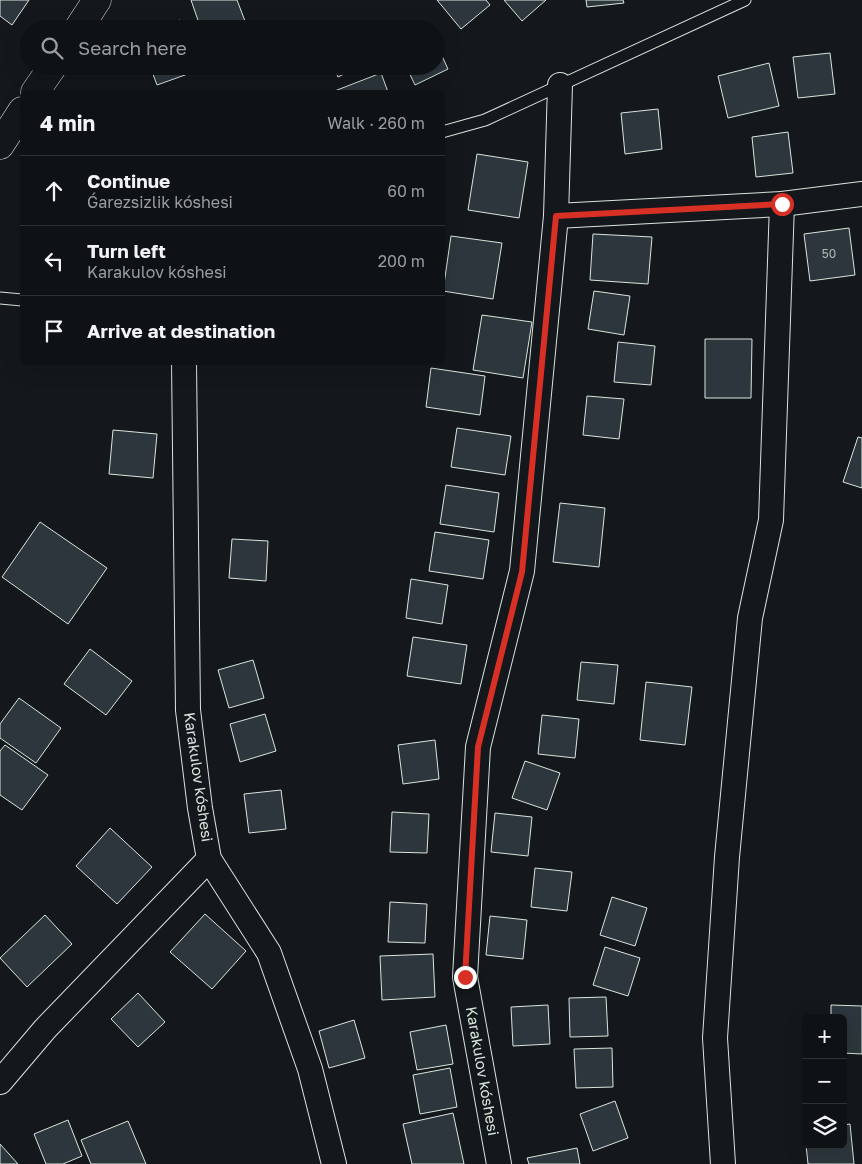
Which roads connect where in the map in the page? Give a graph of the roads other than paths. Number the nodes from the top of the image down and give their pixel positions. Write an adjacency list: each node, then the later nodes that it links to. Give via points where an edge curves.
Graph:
1 (97, 0): 3 (street)
2 (745, 0): 5 (lane)
3 (84, 20)
4 (47, 75): 6 (street)
5 (560, 85): 8 (lane, via 485,120); 12 (street, Karakulov kóshesi)
6 (36, 90)
7 (20, 114): 9 (street)
8 (445, 131)
9 (0, 145)
10 (862, 194): 11 (street)
11 (782, 204): 12 (street); 20 (street, via 771,520 750,618 727,857 715,1038)
12 (556, 216): 19 (street, Karakulov kóshesi, via 522,572 478,747 465,977)
13 (0, 298): 14 (lane)
14 (20, 300)
15 (184, 365): 16 (street, Karakulov kóshesi, via 188,710)
16 (209, 859): 17 (street, via 45,1029); 18 (street, Karakulov kóshesi, via 269,953 310,1069)
17 (0, 1082)
18 (334, 1164)
19 (499, 1164)
20 (723, 1164)

